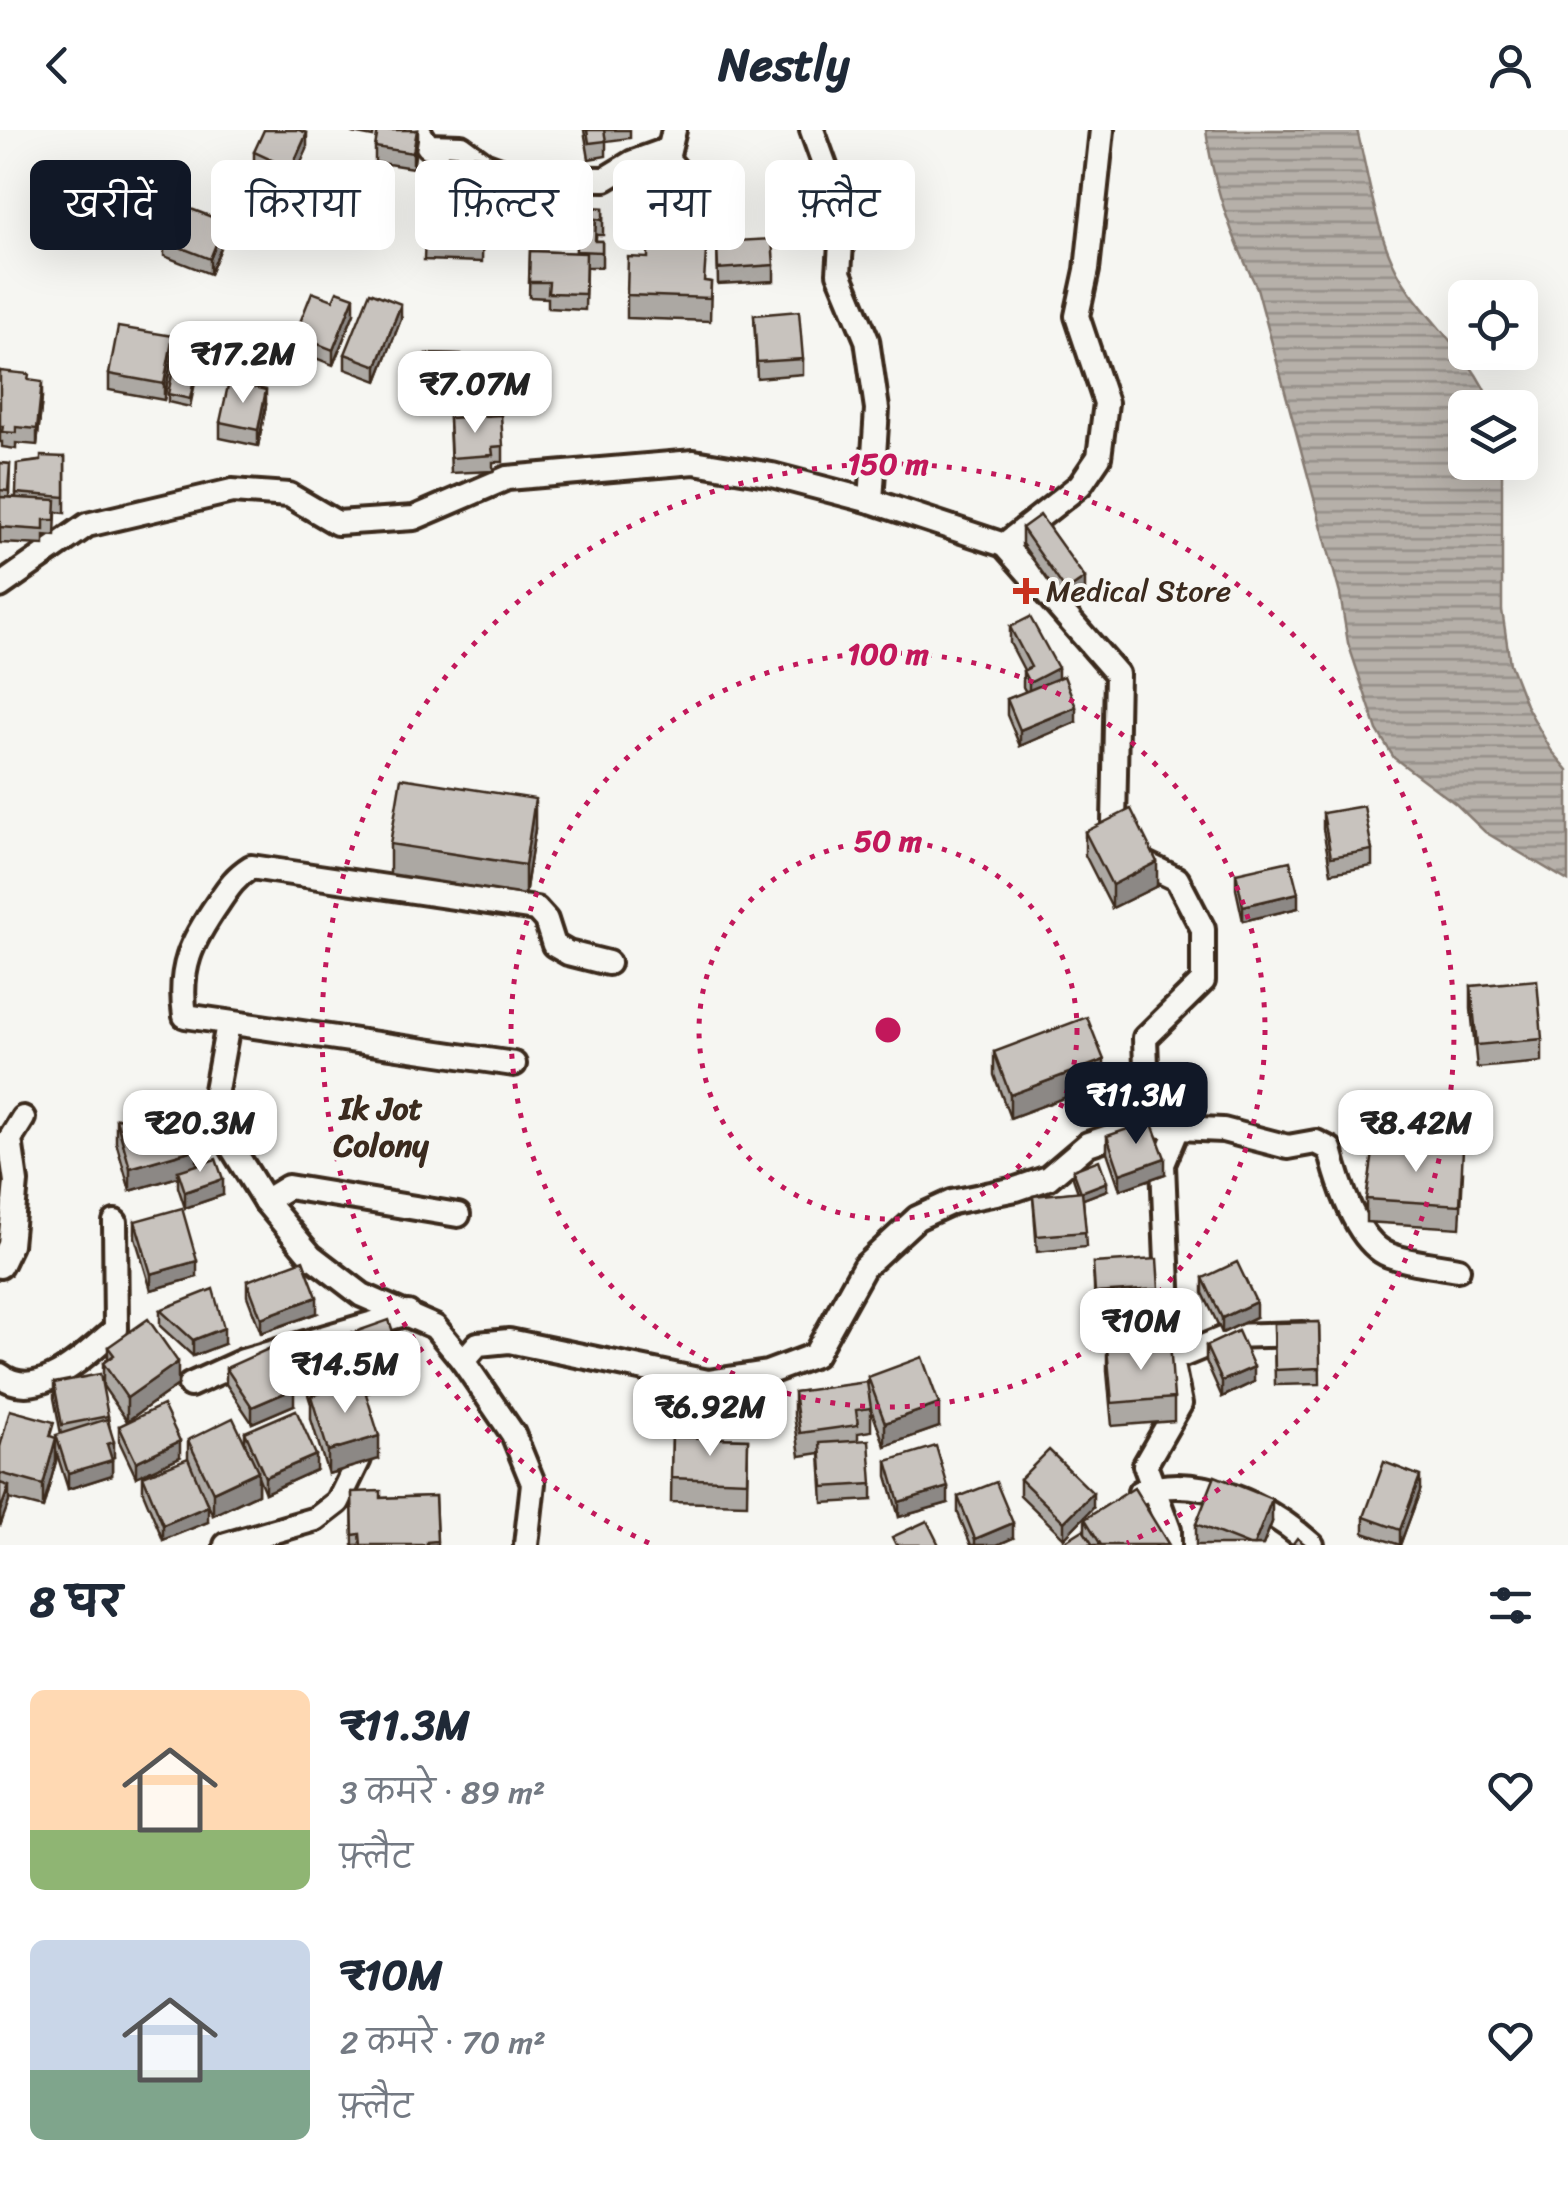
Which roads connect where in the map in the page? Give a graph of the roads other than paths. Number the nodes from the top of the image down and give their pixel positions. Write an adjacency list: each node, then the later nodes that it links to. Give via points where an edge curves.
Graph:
1 (418, 130): 4 (street, via 428,146 461,148 522,178 605,179)
2 (812, 130): 5 (street, via 844,216 839,273 867,340 877,409)
3 (1102, 130): 6 (street, via 1077,316 1106,403 1100,456 1080,485)
4 (671, 140)
5 (870, 501): 6 (street); 7 (street, via 772,474 694,462 507,478 414,518 336,523 288,495 232,491 87,525)
6 (1004, 545): 12 (street, via 1117,674 1114,823 1123,853 1177,879 1203,929 1203,981 1144,1038)
7 (0, 586)
8 (608, 963): 9 (street, via 554,946 536,909 250,867 236,876 192,941 182,993 186,1016)
9 (228, 1024): 10 (street); 14 (street, via 214,1101 231,1146)
10 (514, 1064)
11 (23, 1118): 17 (street, via 10,1139 14,1198 10,1245)
12 (1148, 1124): 13 (street); 22 (street, via 1088,1144 1048,1178 952,1202 917,1218 864,1266 816,1355 768,1373 708,1382 509,1342 478,1344)
13 (1178, 1128): 18 (street, via 1223,1130 1288,1147 1316,1142 1330,1150 1359,1227 1386,1254); 21 (street, via 1164,1164)
14 (265, 1201): 15 (street, via 288,1187); 19 (street, via 311,1256 362,1296)
15 (458, 1215)
16 (115, 1222): 23 (street, via 116,1329 61,1372 30,1386)
17 (0, 1266)
18 (1458, 1270)
19 (408, 1312): 22 (street, via 435,1327); 24 (street)
20 (1308, 1334): 21 (street, via 1229,1336)
21 (1171, 1360): 26 (street, via 1180,1404 1145,1465)
22 (463, 1361): 29 (street, via 512,1434 533,1483)
23 (0, 1375)
24 (190, 1385)
25 (359, 1459): 28 (street, via 338,1502 316,1519)
26 (1153, 1488): 27 (street); 30 (street, via 1170,1530); 31 (street, via 1216,1489 1289,1524)
27 (1120, 1504)
28 (226, 1545)
29 (526, 1545)
30 (1168, 1545)
31 (1312, 1545)

